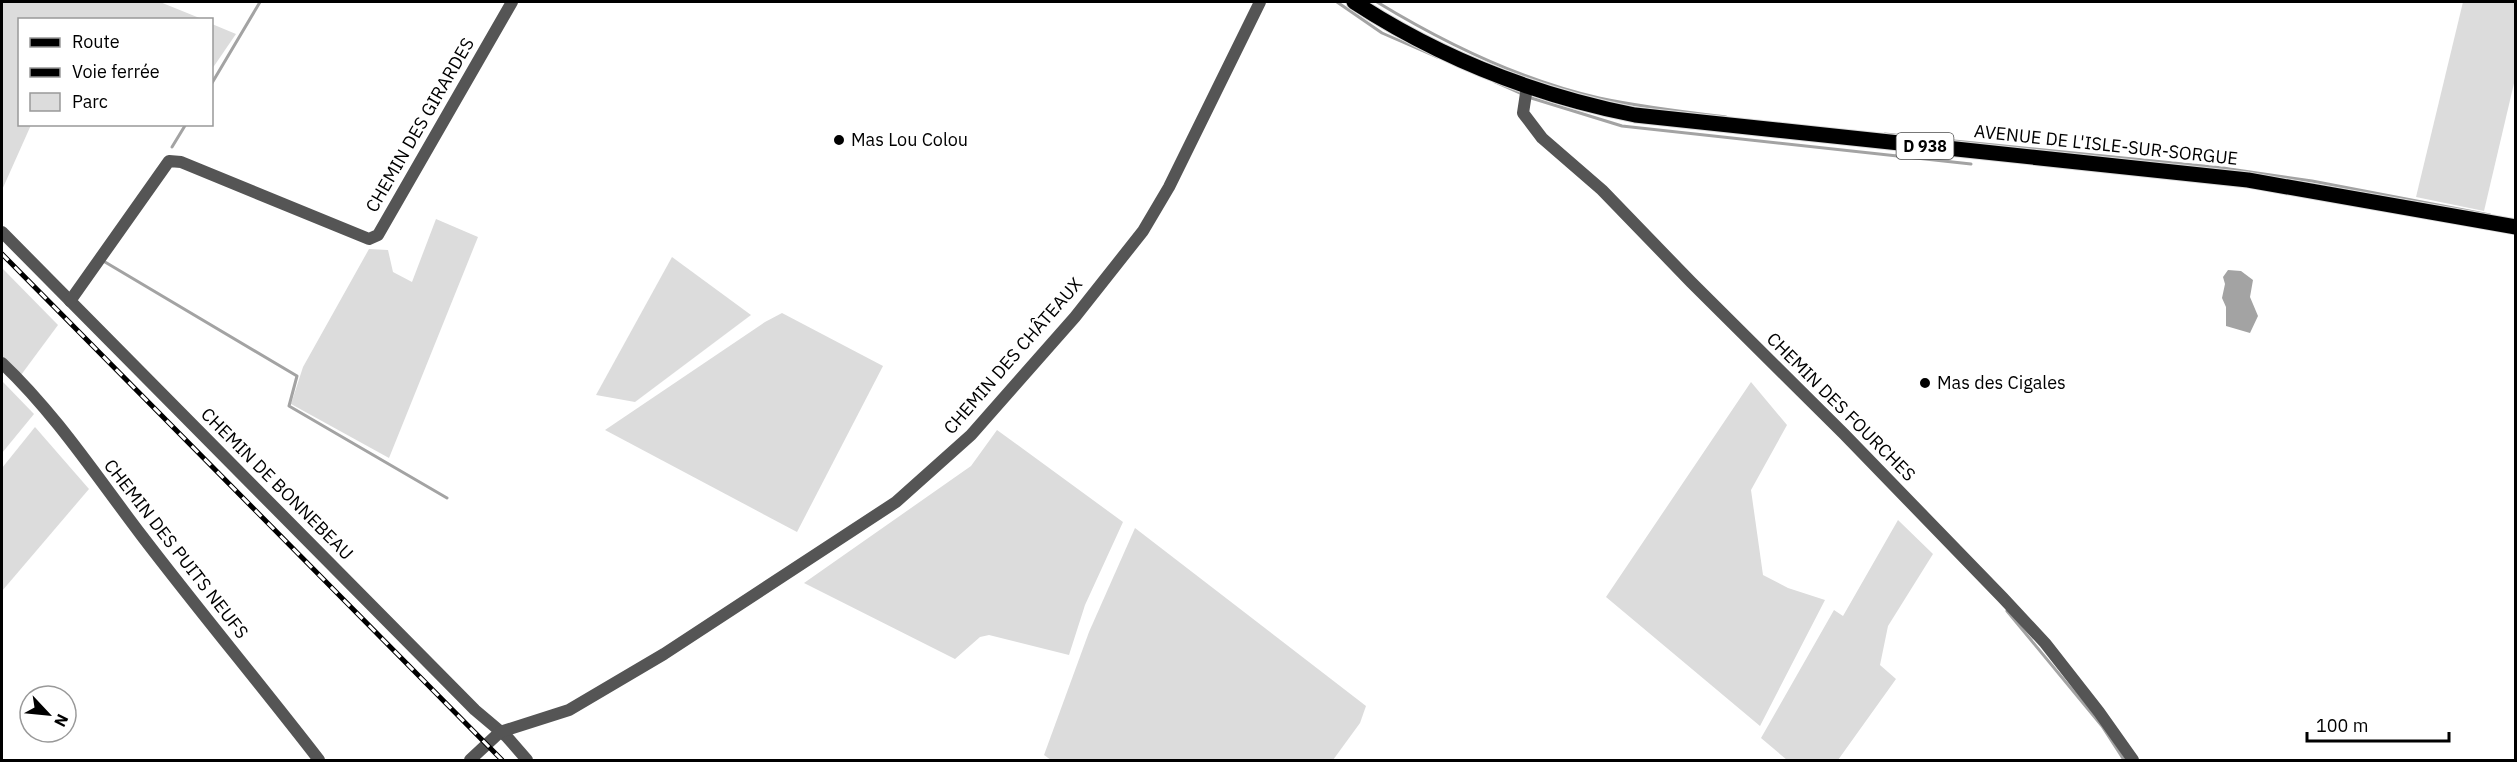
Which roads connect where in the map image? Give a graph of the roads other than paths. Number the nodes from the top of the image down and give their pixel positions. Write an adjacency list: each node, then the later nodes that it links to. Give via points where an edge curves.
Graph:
1 (512, 2): 7 (street, CHEMIN DES GIRARDES, via 378,235 369,239 181,162 170,161)
2 (1260, 2): 9 (street, CHEMIN DES CHÂTEAUX, via 1169,187 1143,231 1075,317 971,435 896,502 664,654 569,710)
3 (1354, 2): 4 (main road, AVENUE DE L'ISLE-SUR-SORGUE / D 938, via 1444,53)
4 (1527, 87): 5 (main road, AVENUE DE L'ISLE-SUR-SORGUE / D 938, via 1657,119 2248,180); 13 (street, CHEMIN DES FOURCHES, via 1524,113 1542,138 1602,190 2003,598 2045,643)
5 (2516, 227)
6 (2, 232): 7 (street, CHEMIN DE BONNEBEAU)
7 (70, 301): 9 (street, CHEMIN DE BONNEBEAU)
8 (2, 363): 10 (street, CHEMIN DES PUITS NEUFS, via 67,436)
9 (500, 732): 11 (street, CHEMIN DES CHÂTEAUX); 12 (street, CHEMIN DE BONNEBEAU)
10 (319, 760)
11 (470, 760)
12 (527, 760)
13 (2133, 760)

